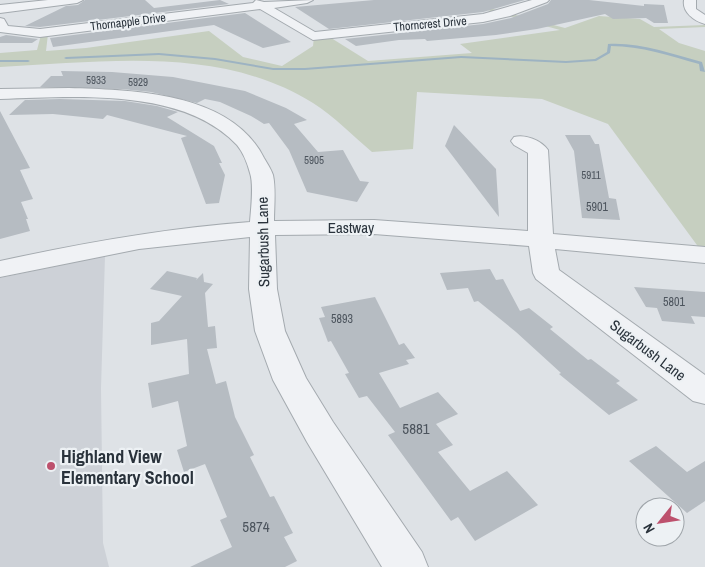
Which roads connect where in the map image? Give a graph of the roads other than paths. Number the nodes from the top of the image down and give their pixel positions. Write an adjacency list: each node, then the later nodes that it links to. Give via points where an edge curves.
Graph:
1 (77, 0): 6 (street)
2 (307, 0): 5 (street)
3 (543, 0): 5 (street, Thorncrest Drive, via 483,18 313,36)
4 (690, 0): 7 (street, via 690,10)
5 (257, 3): 8 (street, Thornapple Drive, via 40,33 3,29)
6 (0, 9)
7 (705, 20)
8 (0, 22)
9 (0, 94): 11 (street, Sugarbush Lane, via 129,96 176,104 213,117 234,129 258,159 262,175)
10 (521, 141): 12 (street, Sugarbush Lane, via 538,150)
11 (262, 229): 12 (street, Eastway, via 373,227); 14 (street, Eastway, via 190,235 102,248); 16 (street, Sugarbush Lane, via 263,289 270,331 290,380)
12 (541, 241): 13 (street, Eastway); 15 (street, Sugarbush Lane, via 546,273)
13 (705, 255)
14 (0, 269)
15 (705, 392)
16 (406, 567)

